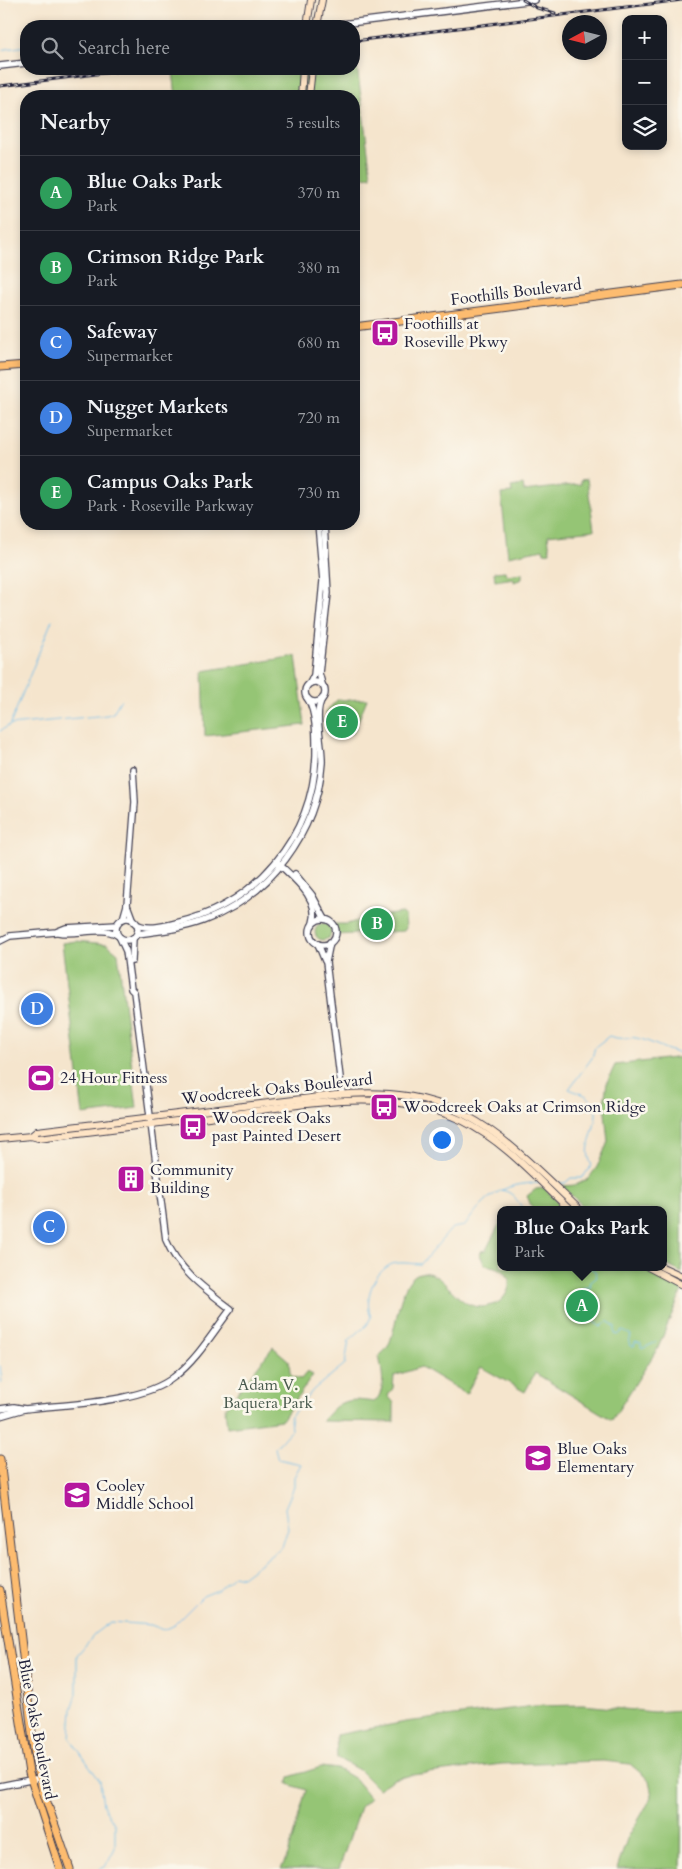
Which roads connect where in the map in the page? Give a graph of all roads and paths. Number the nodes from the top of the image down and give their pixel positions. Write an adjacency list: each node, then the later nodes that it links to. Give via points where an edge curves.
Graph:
1 (311, 0): 4 (main road)
2 (322, 0): 5 (main road)
3 (536, 0): 6 (street)
4 (308, 20)
5 (318, 20)
6 (360, 22)
7 (20, 64): 8 (street)
8 (0, 66)
9 (303, 75): 11 (main road)
10 (311, 75): 12 (main road)
11 (301, 90)
12 (309, 90)
13 (682, 285): 14 (main road, Foothills Boulevard)
14 (360, 326)
15 (20, 366): 16 (main road)
16 (1, 368)
17 (319, 530): 19 (street, via 324,582 314,675)
18 (324, 530): 20 (street, via 328,593 319,673)
19 (310, 682): 20 (street); 21 (street, via 305,690)
20 (322, 684): 22 (street, via 326,693)
21 (308, 700): 22 (street); 24 (street, via 316,742 314,778 303,819)
22 (322, 700): 24 (street, via 318,712 322,751 318,790 305,826)
23 (132, 769): 25 (street, via 135,802)
24 (279, 864): 27 (street, via 307,888); 28 (street, via 246,891 209,912 163,926 144,927); 29 (street, via 312,903); 34 (street, via 250,895 219,914 176,929)
25 (127, 905): 26 (street); 28 (street)
26 (123, 919): 28 (street); 30 (street)
27 (324, 919): 29 (street); 37 (street, via 334,927 334,937)
28 (134, 922): 34 (street)
29 (313, 924): 38 (street, via 311,937)
30 (117, 925): 31 (street, via 66,928); 35 (street)
31 (56, 932): 33 (street); 35 (street, via 103,931)
32 (0, 934): 33 (street)
33 (10, 936): 36 (street)
34 (135, 936): 35 (street); 40 (street, via 131,952)
35 (120, 939): 40 (street, via 127,955)
36 (0, 941)
37 (330, 942): 38 (street); 39 (street)
38 (318, 944): 39 (street)
39 (326, 962): 41 (street)
40 (134, 992): 42 (street)
41 (343, 1098): 42 (main road, Woodcreek Oaks Boulevard); 44 (main road, Woodcreek Oaks Boulevard, via 394,1101 450,1115 496,1141); 45 (main road, Woodcreek Oaks Boulevard, via 370,1092 399,1094 452,1108 500,1135)
42 (149, 1121): 43 (main road, Woodcreek Oaks Boulevard, via 38,1138); 51 (street, via 164,1229 170,1248 190,1276 231,1309 174,1378 159,1387 133,1396)
43 (0, 1139)
44 (566, 1206)
45 (576, 1206)
46 (667, 1269): 48 (main road)
47 (656, 1271): 49 (main road)
48 (682, 1276)
49 (682, 1284)
50 (0, 1409): 51 (street)
51 (25, 1409): 52 (street)
52 (0, 1416)
53 (0, 1459): 55 (main road, Blue Oaks Boulevard)
54 (0, 1590): 56 (main road, Blue Oaks Boulevard)
55 (39, 1778): 56 (street); 59 (main road, Blue Oaks Boulevard)
56 (31, 1780): 57 (street); 58 (main road, Blue Oaks Boulevard)
57 (0, 1786)
58 (60, 1869)
59 (70, 1869)

